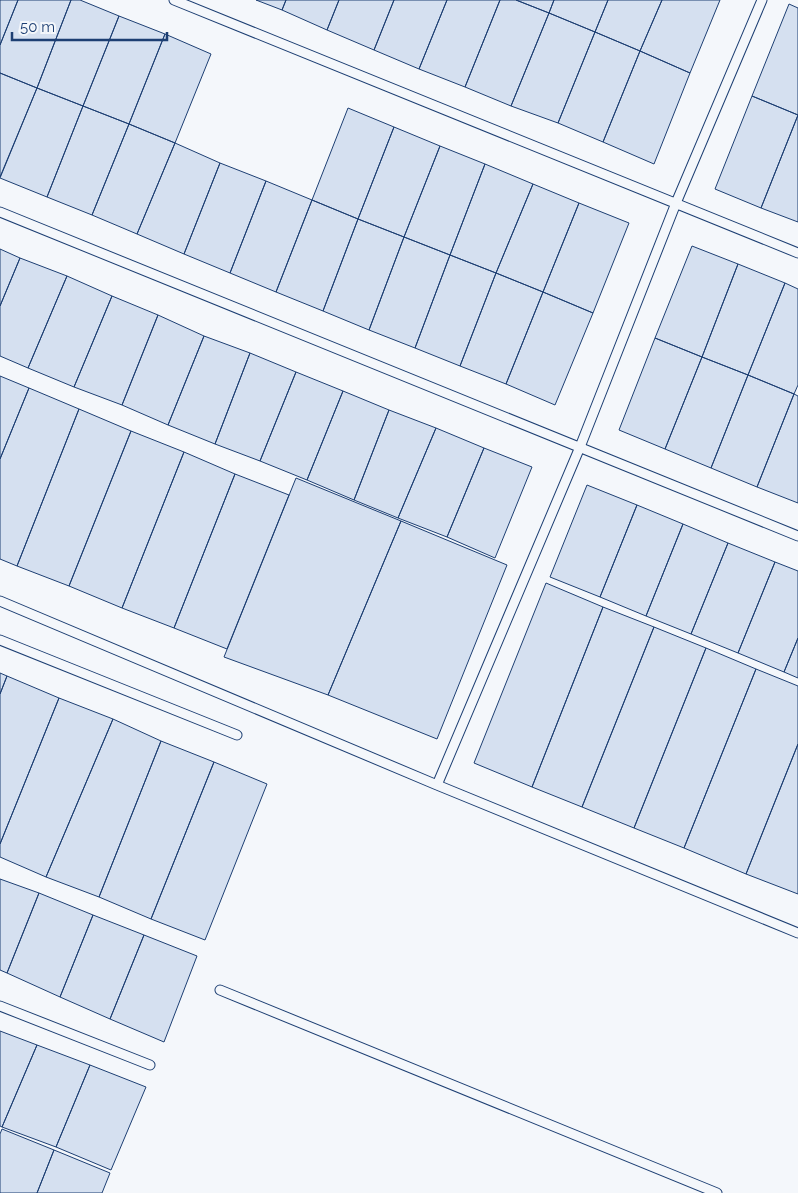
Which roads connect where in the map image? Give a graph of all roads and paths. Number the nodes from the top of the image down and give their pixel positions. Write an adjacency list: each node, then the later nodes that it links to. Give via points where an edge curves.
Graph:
1 (174, 0): 3 (lane)
2 (762, 0): 3 (lane)
3 (676, 203): 5 (lane); 6 (lane)
4 (0, 212): 6 (lane)
5 (798, 253)
6 (580, 447): 7 (lane); 11 (lane)
7 (798, 536)
8 (0, 601): 11 (lane)
9 (0, 640): 10 (lane)
10 (237, 735)
11 (437, 785): 12 (lane)
12 (798, 933)
13 (220, 990): 16 (lane)
14 (0, 1006): 15 (lane)
15 (150, 1065)
16 (717, 1193)

